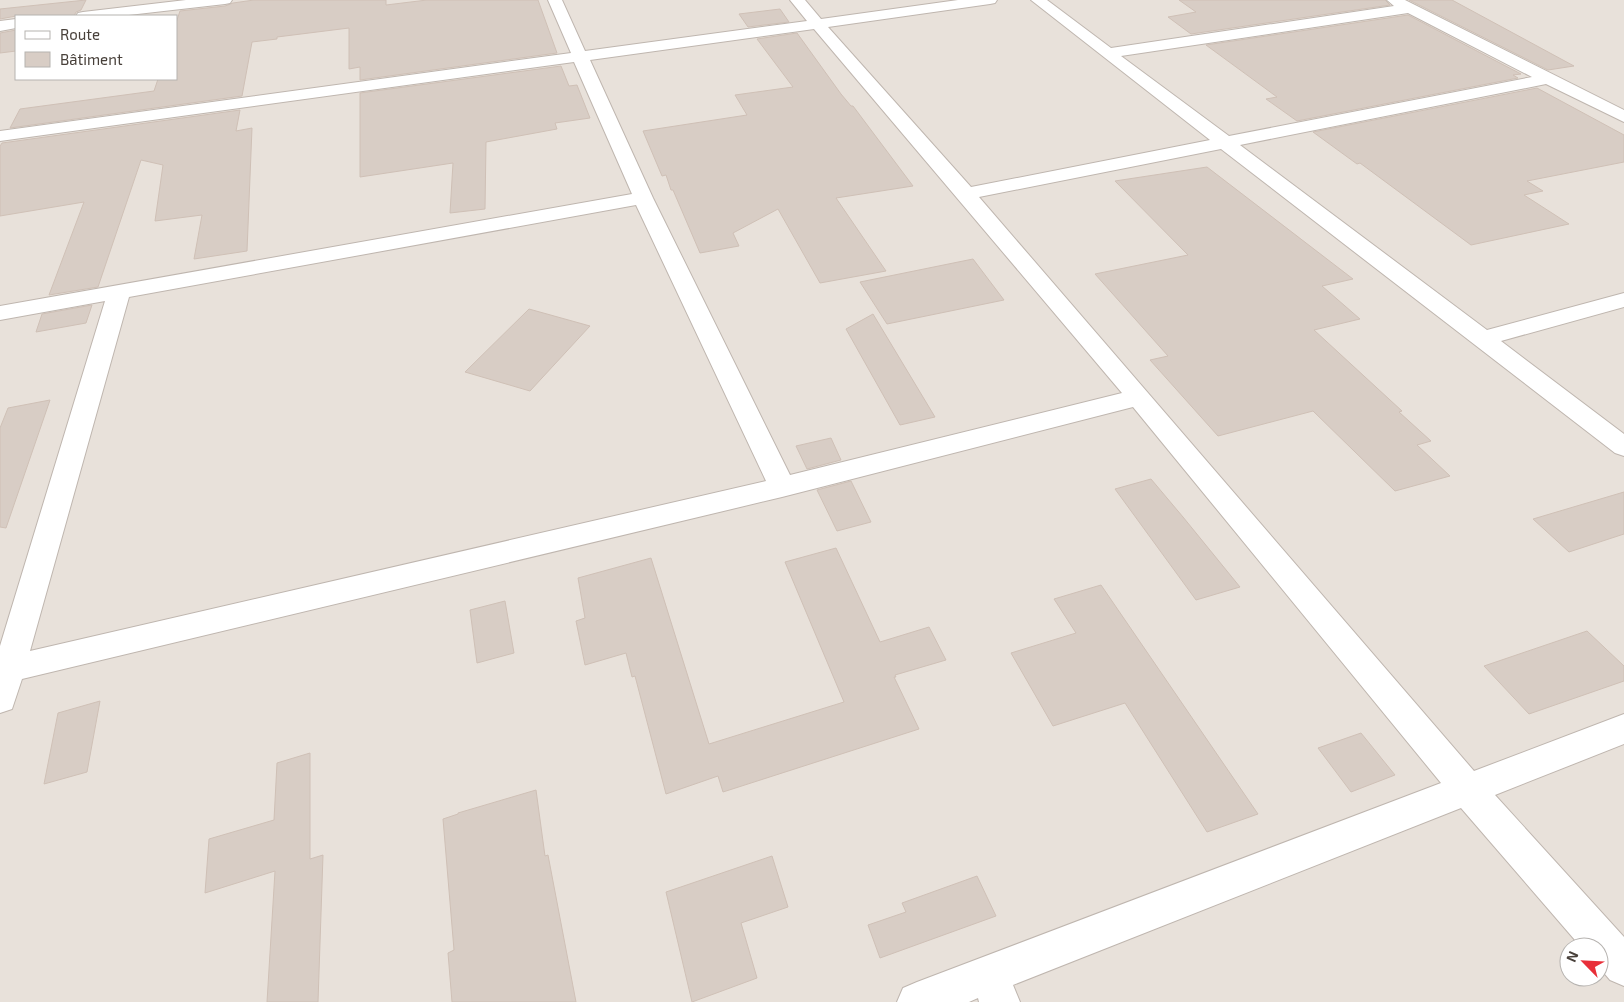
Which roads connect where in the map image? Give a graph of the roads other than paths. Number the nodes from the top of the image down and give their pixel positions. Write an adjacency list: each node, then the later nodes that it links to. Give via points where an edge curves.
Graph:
1 (225, 0): 8 (street)
2 (555, 0): 13 (street)
3 (797, 0): 10 (street)
4 (990, 0): 10 (street)
5 (1038, 0): 12 (street)
6 (1394, 0): 7 (street)
7 (1410, 8): 12 (street); 14 (street)
8 (92, 15)
9 (15, 24): 11 (street)
10 (818, 24): 13 (street); 18 (street)
11 (0, 26)
12 (1108, 54): 17 (street)
13 (580, 56): 16 (street); 19 (street)
14 (1550, 78): 15 (street); 17 (street)
15 (1624, 117)
16 (0, 136)
17 (1226, 143): 18 (street); 23 (street)
18 (966, 194): 24 (street)
19 (643, 198): 20 (street); 26 (street)
20 (119, 292): 22 (street); 27 (street)
21 (1624, 300): 23 (street)
22 (0, 313)
23 (1482, 339): 25 (street)
24 (1139, 398): 26 (street); 30 (street)
25 (1624, 447)
26 (782, 487): 27 (street)
27 (9, 669): 28 (street)
28 (0, 699)
29 (1624, 729): 30 (street)
30 (1467, 789): 31 (street); 32 (street)
31 (1624, 966)
32 (994, 988): 33 (street)
33 (917, 1002)

